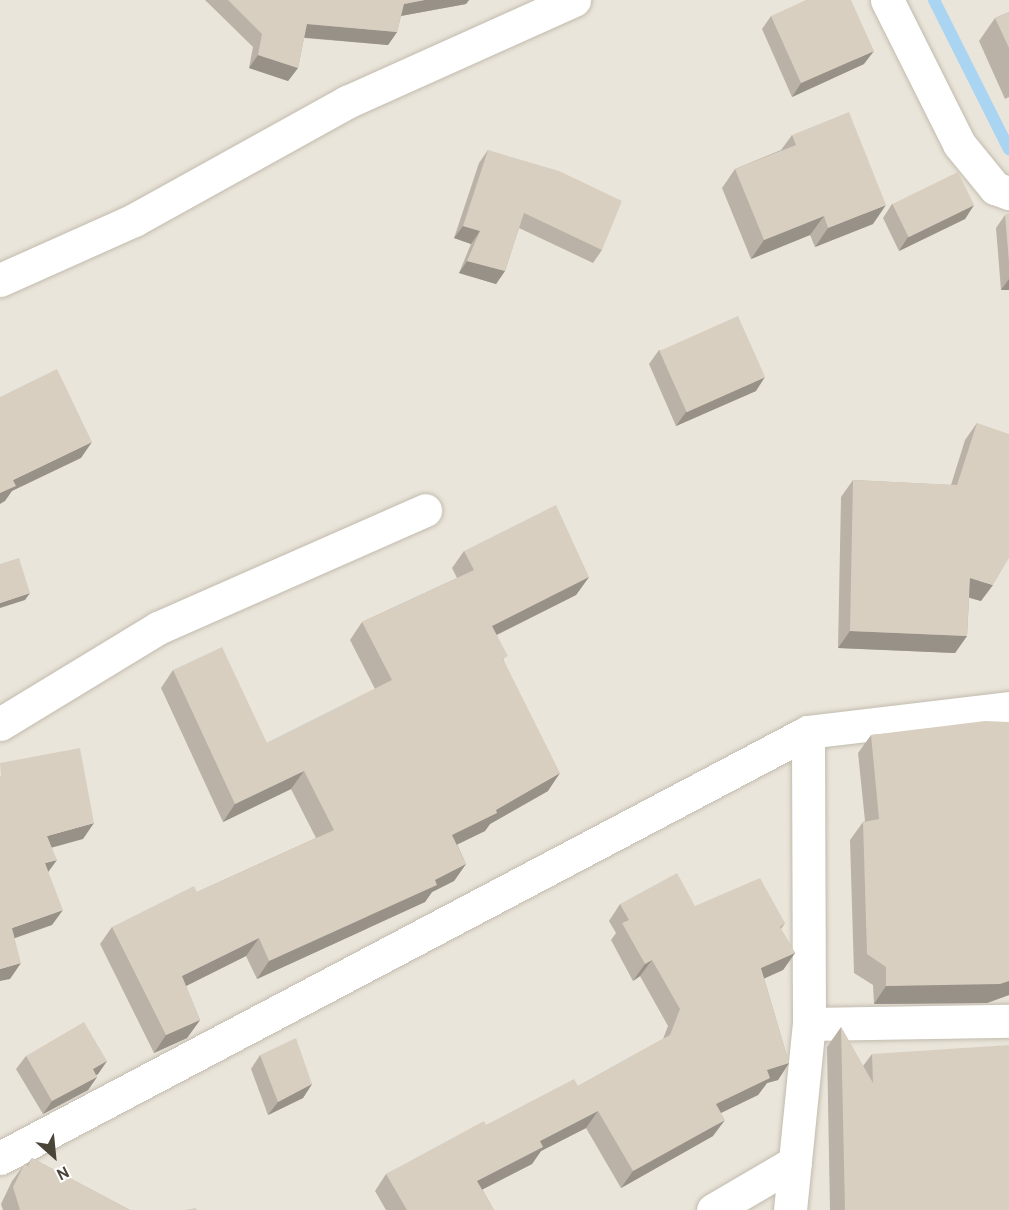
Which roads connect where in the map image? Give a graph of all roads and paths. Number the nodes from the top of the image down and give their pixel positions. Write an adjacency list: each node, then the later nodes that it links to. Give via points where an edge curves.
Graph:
1 (574, 0): 4 (street, via 346,102 134,220)
2 (887, 0): 3 (street, via 959,144 995,188)
3 (1009, 193)
4 (0, 280)
5 (425, 510): 7 (street, via 158,628)
6 (1009, 708): 8 (street)
7 (0, 724)
8 (808, 732): 10 (street); 11 (street)
9 (1009, 1021): 10 (street)
10 (809, 1024): 12 (street)
11 (0, 1158)
12 (795, 1162): 13 (street); 14 (street)
13 (713, 1210)
14 (790, 1210)

